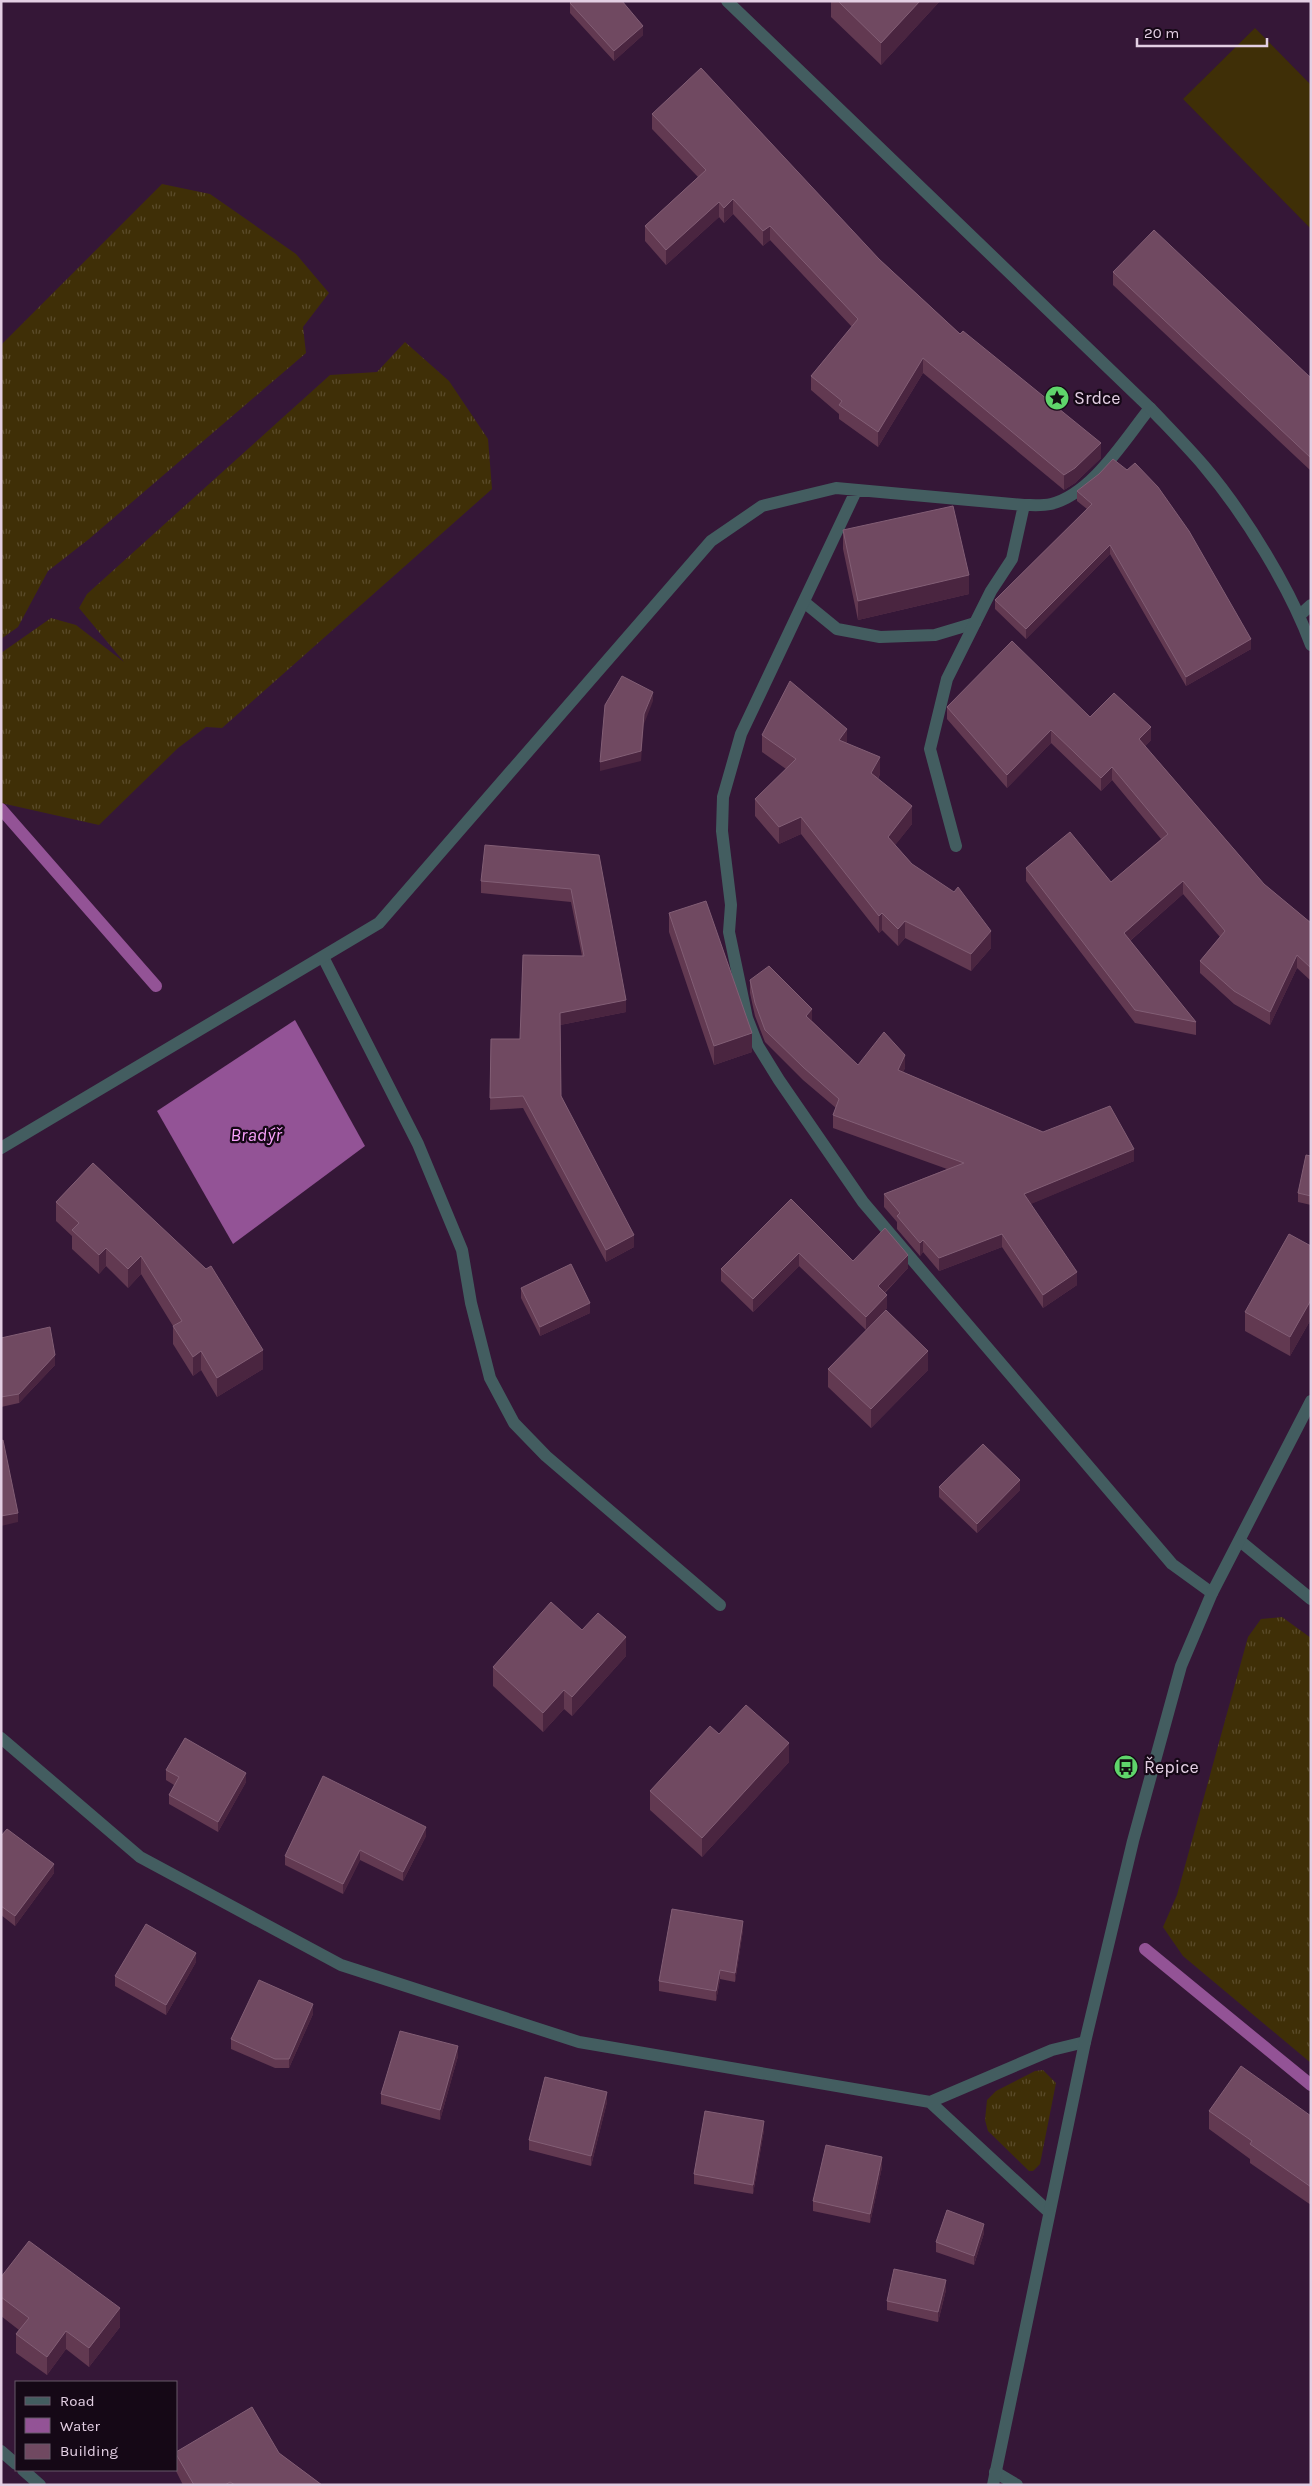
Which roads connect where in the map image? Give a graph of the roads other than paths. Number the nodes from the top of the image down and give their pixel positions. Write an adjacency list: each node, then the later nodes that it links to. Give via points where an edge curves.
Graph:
1 (727, 1): 2 (street)
2 (1150, 408): 4 (street, via 1095,477 1051,504); 7 (street, via 1205,467 1253,535)
3 (856, 491): 4 (street); 5 (street); 11 (street, via 836,488 762,506 711,541 379,923)
4 (1024, 506): 8 (street, via 1012,559)
5 (804, 602): 8 (street, via 837,629 880,637 935,635); 15 (street, via 741,734 723,797 723,840 731,905 729,932 747,1018 758,1046 863,1202 1172,1564)
6 (1311, 605): 7 (street)
7 (1300, 615): 9 (street)
8 (975, 623): 10 (street, via 947,679 930,749)
9 (1311, 645)
10 (956, 846)
11 (323, 957): 12 (street); 17 (street, via 418,1144 462,1250 471,1304 490,1378 514,1423 546,1456)
12 (1, 1148)
13 (1311, 1401): 14 (street)
14 (1240, 1541): 15 (street); 16 (street)
15 (1212, 1593): 19 (street, via 1180,1666 1133,1841)
16 (1311, 1599)
17 (720, 1605)
18 (1, 1738): 20 (street, via 140,1857 341,1965 579,2042)
19 (1085, 2042): 20 (street, via 1052,2050); 21 (street)
20 (930, 2102): 21 (street)
21 (1049, 2212): 25 (street)
22 (1, 2451): 23 (street)
23 (15, 2463)
24 (24, 2471): 26 (street)
25 (995, 2472): 27 (street); 28 (street)
26 (40, 2485)
27 (992, 2485)
28 (1017, 2485)

